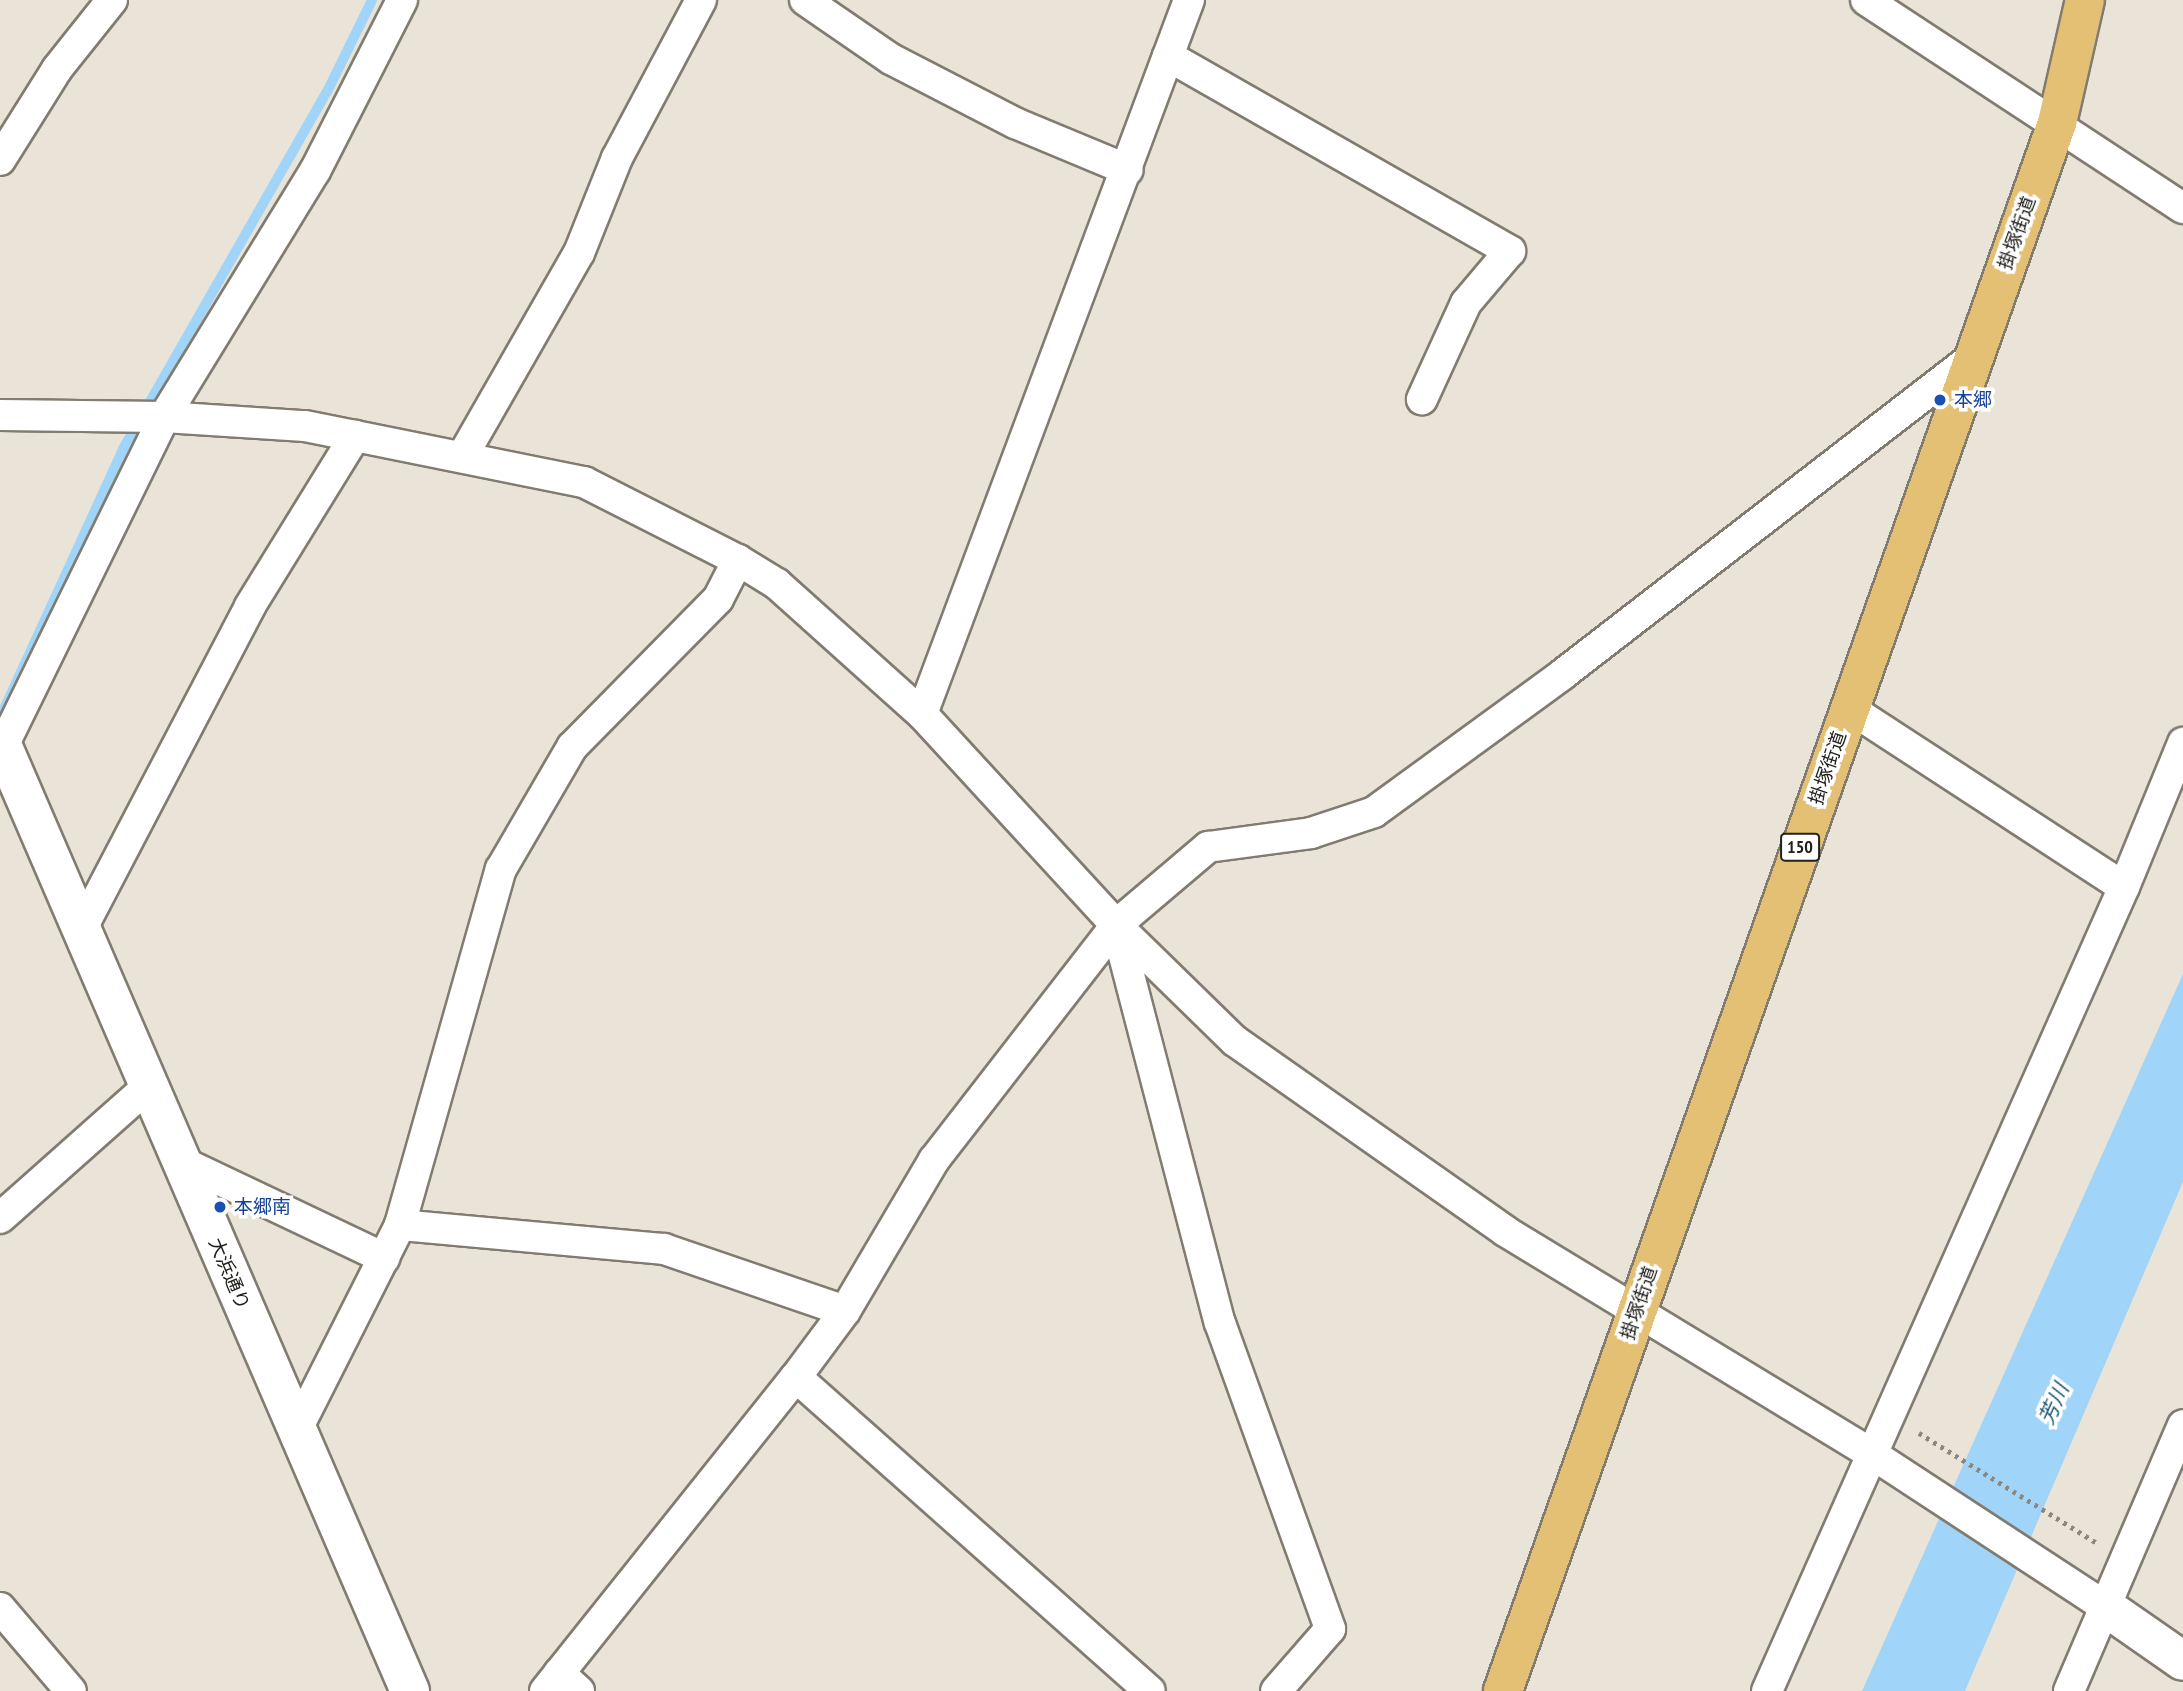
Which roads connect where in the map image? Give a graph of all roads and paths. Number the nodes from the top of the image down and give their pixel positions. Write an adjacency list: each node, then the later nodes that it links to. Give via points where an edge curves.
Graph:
1 (112, 0): 10 (street, via 57,69)
2 (402, 0): 16 (street, via 315,171)
3 (701, 0): 18 (street, via 617,158 579,253)
4 (806, 0): 11 (street, via 891,59 1015,123)
5 (1188, 0): 8 (street)
6 (1866, 0): 9 (street)
7 (2085, 0): 9 (highway, 掛塚街道 / 150)
8 (1168, 56): 11 (street); 14 (street, via 1510,251 1466,303)
9 (2057, 123): 12 (street); 13 (highway, 掛塚街道 / 150)
10 (0, 160)
11 (1128, 170): 21 (street)
12 (2183, 208)
13 (1973, 357): 20 (highway, 掛塚街道 / 150); 25 (street, via 1563,674 1374,812 1311,833 1209,847)
14 (1422, 399)
15 (0, 415): 16 (street)
16 (164, 416): 17 (street, via 305,426); 22 (street)
17 (355, 436): 18 (street); 26 (street, via 250,606)
18 (462, 457): 19 (street, via 584,482)
19 (738, 560): 21 (street, via 777,584); 30 (street, via 718,599 572,747 501,869)
20 (1849, 708): 24 (street); 33 (highway, 掛塚街道 / 150)
21 (922, 714): 25 (street)
22 (1, 743): 26 (street, 大浜通り)
23 (2183, 743): 24 (street)
24 (2124, 887): 38 (street)
25 (1116, 925): 32 (street, via 934,1160); 33 (street, via 1235,1041 1505,1231); 47 (street, via 1220,1323 1330,1629)
26 (82, 928): 27 (street, 大浜通り)
27 (150, 1085): 28 (street, 大浜通り); 29 (street)
28 (182, 1162): 31 (street); 36 (street, 大浜通り)
29 (0, 1218)
30 (400, 1225): 31 (street); 32 (street, via 664,1249)
31 (384, 1258): 36 (street)
32 (845, 1311): 34 (street)
33 (1636, 1311): 38 (street); 48 (highway, 掛塚街道 / 150)
34 (796, 1377): 43 (street); 46 (street)
35 (2183, 1425): 40 (street)
36 (296, 1431): 45 (street, 大浜通り)
37 (1916, 1431): 39 (path)
38 (1872, 1454): 40 (street); 49 (street)
39 (2110, 1551)
40 (2104, 1606): 42 (street); 50 (street)
41 (0, 1608): 44 (street)
42 (2183, 1661)
43 (561, 1685)
44 (71, 1691)
45 (410, 1691)
46 (1150, 1691)
47 (1276, 1691)
48 (1503, 1691)
49 (1767, 1691)
50 (2068, 1691)

